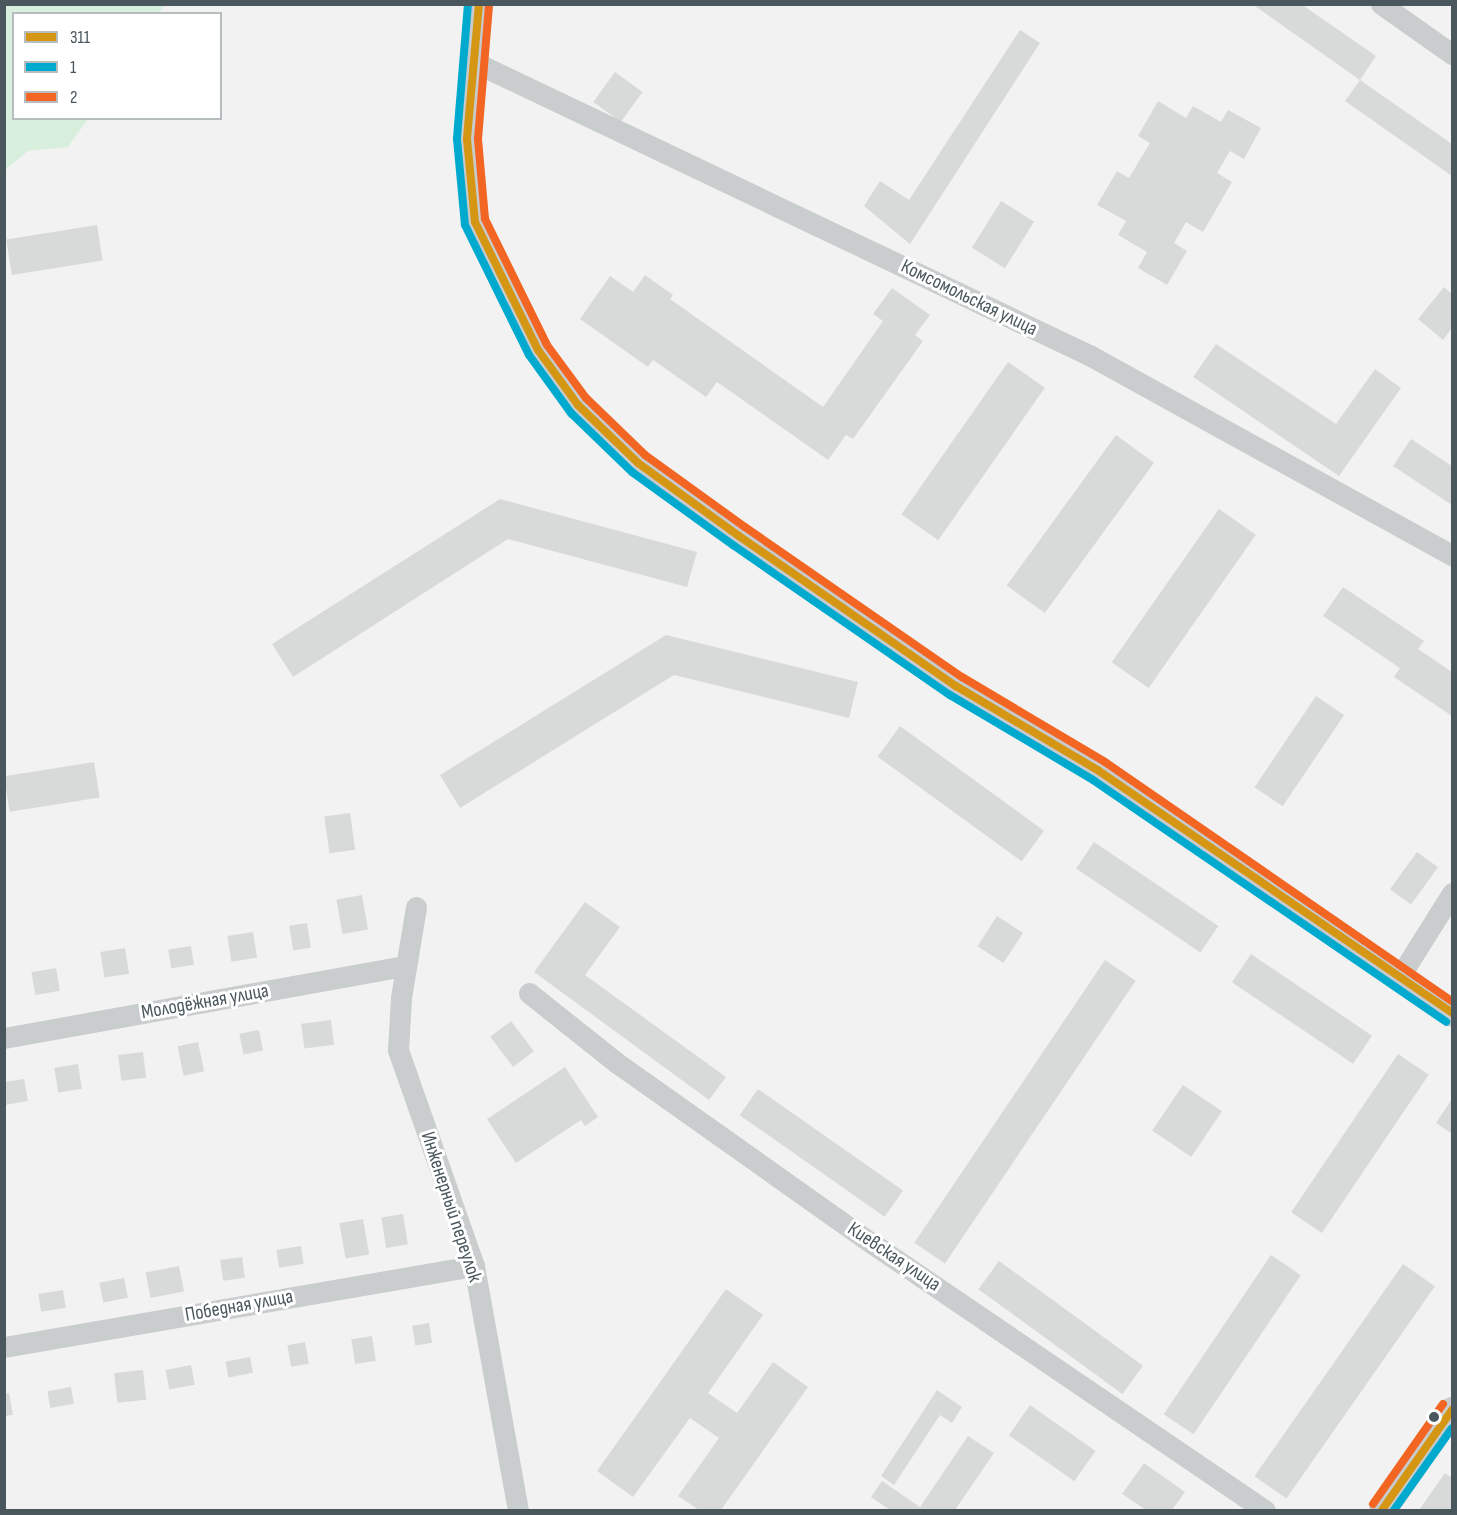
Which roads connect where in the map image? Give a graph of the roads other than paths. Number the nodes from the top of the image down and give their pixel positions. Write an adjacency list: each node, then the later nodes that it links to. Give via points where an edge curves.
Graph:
1 (479, 4): 4 (main road)
2 (1381, 4): 3 (street)
3 (1452, 54)
4 (474, 62): 5 (street, Комсомольская улица, via 1091,356); 9 (main road, via 467,139 475,222 538,350 578,405 639,462 739,536 957,686 1099,771)
5 (1452, 555)
6 (1452, 893): 9 (street)
7 (416, 907): 8 (street, Инженерный переулок)
8 (406, 966): 12 (street, Молодёжная улица); 13 (street, Инженерный переулок, via 398,1050)
9 (1400, 976): 11 (main road)
10 (529, 993): 17 (street, Киевская улица, via 617,1063 873,1244)
11 (1452, 1013)
12 (4, 1038)
13 (474, 1266): 14 (street, Победная улица); 16 (street, Инженерный переулок)
14 (4, 1347)
15 (1452, 1410): 18 (main road)
16 (518, 1510)
17 (1266, 1510)
18 (1382, 1510)

